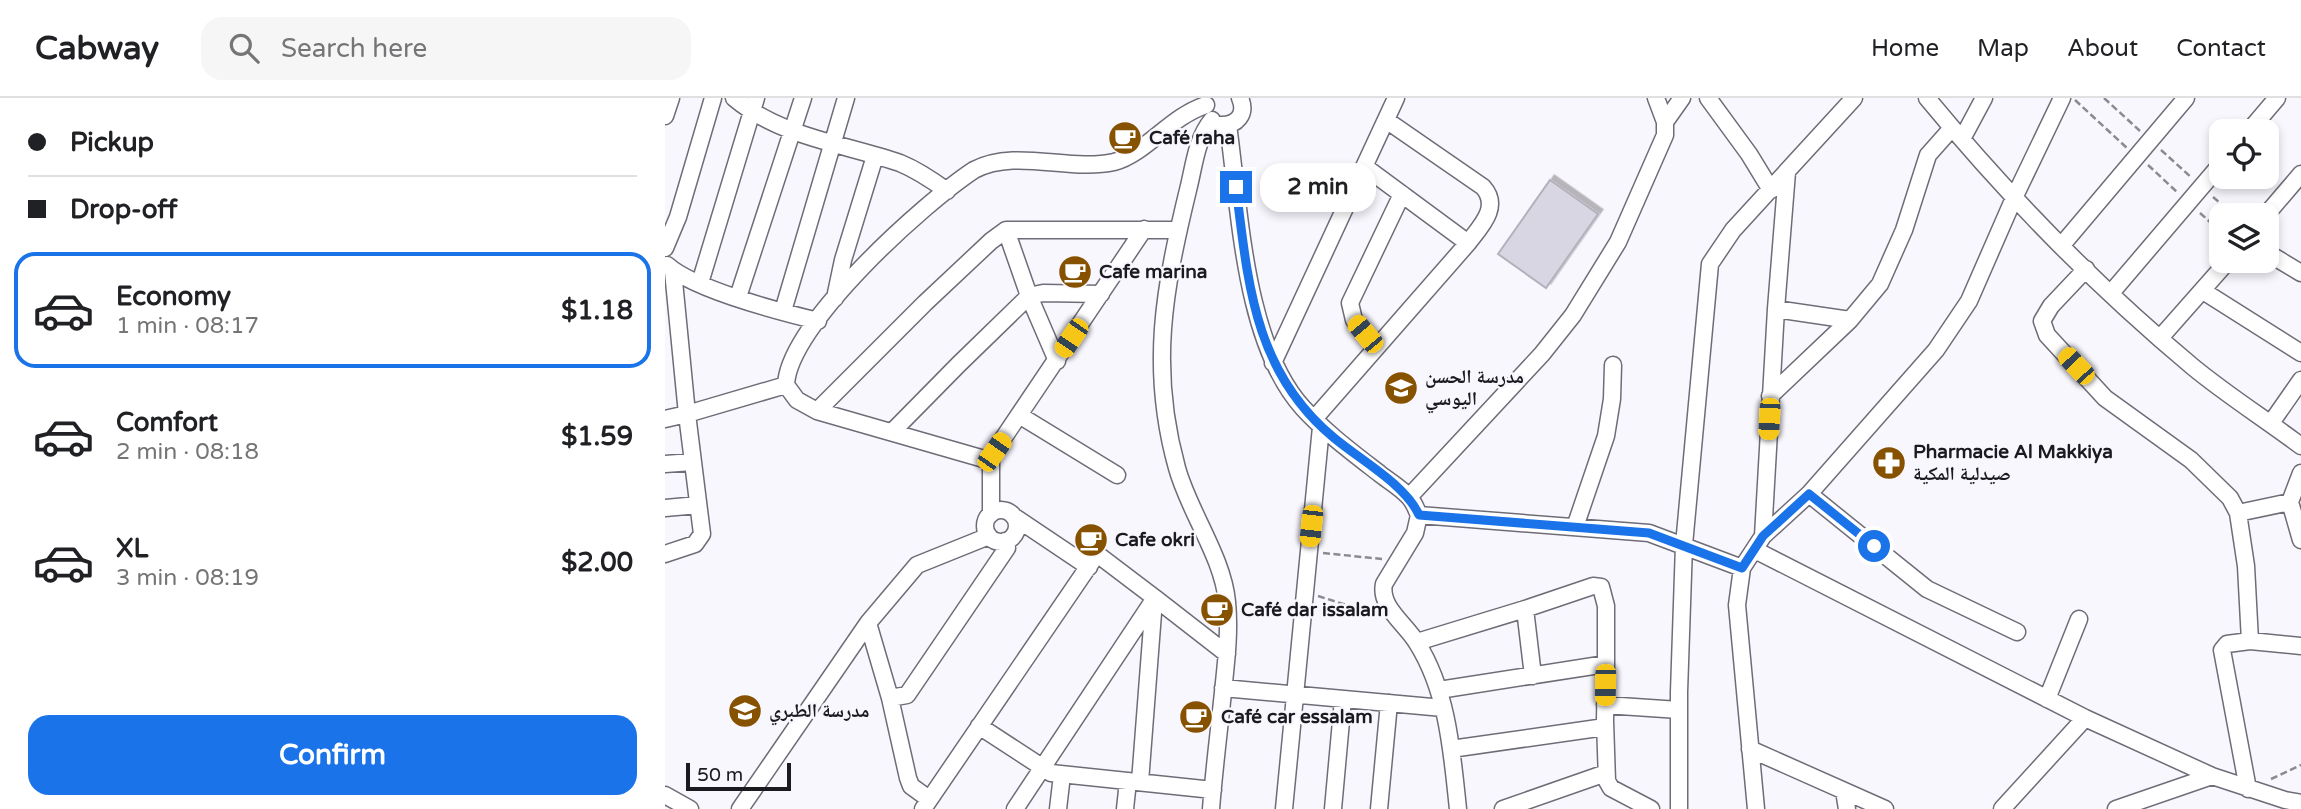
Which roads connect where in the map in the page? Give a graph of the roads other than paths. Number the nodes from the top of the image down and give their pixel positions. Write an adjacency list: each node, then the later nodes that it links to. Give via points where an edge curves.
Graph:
1 (671, 98): 19 (street)
2 (713, 98): 41 (street)
3 (734, 98): 17 (street)
4 (803, 98): 23 (street)
5 (846, 98): 25 (street)
6 (1240, 98): 18 (street, via 1243,104 1238,120)
7 (1396, 98): 21 (street)
8 (1656, 98): 22 (street)
9 (1682, 98): 22 (street)
10 (1708, 98): 31 (street)
11 (1854, 98): 28 (street)
12 (1927, 98): 24 (street)
13 (1984, 98): 24 (street)
14 (2062, 98): 34 (street)
15 (2186, 98): 40 (street)
16 (2277, 98): 20 (street)
17 (754, 105): 23 (street); 47 (street)
18 (1214, 112): 32 (street, via 1182,116 1116,161 993,163 974,170); 38 (street, via 1201,139); 62 (street, via 1250,281)
19 (665, 116)
20 (2259, 119)
21 (1386, 120): 27 (street); 39 (street, via 1489,194 1489,215)
22 (1665, 122): 81 (street, via 1664,138 1618,242 1592,287 1542,354)
23 (794, 130): 25 (street); 52 (street)
24 (1957, 134): 34 (street); 56 (street, via 1928,155 1886,274)
25 (832, 142): 26 (street); 55 (street)
26 (874, 156): 32 (street, via 911,168); 53 (street)
27 (1365, 167): 33 (street); 62 (street)
28 (1787, 172): 31 (street); 54 (street)
29 (2301, 174): 35 (street)
30 (2209, 178): 49 (street)
31 (1771, 190): 93 (street, via 1733,230 1710,264)
32 (947, 191): 53 (street)
33 (1402, 194): 39 (street); 59 (street, via 1350,303 1354,320)
34 (2014, 198): 40 (street); 80 (street, via 1982,276 1954,326)
35 (2276, 203)
36 (1144, 229): 37 (street); 38 (street); 50 (street)
37 (1006, 230): 51 (street); 67 (street, via 935,293)
38 (1178, 230): 105 (street, via 1161,331 1163,397 1178,471 1227,600)
39 (1468, 243): 59 (street)
40 (2061, 246): 44 (street)
41 (665, 248)
42 (2279, 260): 46 (street)
43 (669, 267): 47 (street); 68 (street)
44 (2086, 269): 49 (street); 86 (street, via 2046,313 2042,321 2046,335 2105,398 2191,460 2230,498)
45 (2218, 273): 48 (street)
46 (2301, 273)
47 (700, 283): 52 (street)
48 (2203, 291): 58 (street); 60 (street)
49 (2111, 293): 58 (street)
50 (1101, 294): 51 (street); 61 (street)
51 (1030, 296): 61 (street); 73 (street)
52 (738, 297): 55 (street)
53 (835, 299): 57 (street)
54 (1776, 309): 56 (street); 66 (street)
55 (783, 311): 57 (street)
56 (1850, 320): 66 (street)
57 (818, 321): 65 (street, via 791,363)
58 (2160, 338): 72 (street)
59 (1377, 347): 71 (street)
60 (2301, 353)
61 (1057, 360): 69 (street)
62 (1273, 363): 71 (street, via 1292,395)
63 (1613, 365): 89 (street, via 1606,436)
64 (2301, 380): 72 (street)
65 (786, 385): 67 (street, via 797,400); 68 (street)
66 (1770, 396): 92 (street)
67 (817, 411): 73 (street)
68 (687, 414): 70 (street); 76 (street)
69 (1019, 415): 75 (street); 79 (street)
70 (665, 419)
71 (1317, 423): 81 (street); 110 (street)
72 (2271, 423): 74 (street)
73 (892, 432): 75 (street)
74 (2301, 446)
75 (991, 461): 84 (street)
76 (692, 462): 77 (street); 83 (street)
77 (665, 464)
78 (2301, 473): 82 (street)
79 (1117, 475)
80 (1809, 494): 92 (street); 101 (street, via 1927,589)
81 (1409, 497): 88 (street)
82 (2290, 502): 86 (street); 91 (street)
83 (698, 505): 85 (street); 94 (street, via 700,540)
84 (991, 507): 87 (street); 90 (street, via 985,527)
85 (665, 508)
86 (2238, 513): 102 (street)
87 (1011, 514): 90 (street, via 1016,528 1012,536); 95 (street)
88 (1419, 515): 89 (street); 103 (street, via 1415,533 1383,591 1390,608)
89 (1575, 527): 93 (street, via 1649,533)
90 (997, 539): 100 (street, via 917,565); 111 (street, via 1007,548 907,695)
91 (2301, 540)
92 (1759, 543): 96 (street); 113 (street)
93 (1684, 545): 96 (street); 117 (street)
94 (665, 554)
95 (1089, 567): 97 (street, via 1097,554); 119 (street)
96 (1742, 568): 122 (street, via 1737,605)
97 (1154, 598): 105 (street); 123 (street); 127 (street)
98 (1525, 609): 103 (street); 106 (street, via 1601,587 1606,606); 107 (street)
99 (2078, 619): 113 (street)
100 (868, 623): 111 (street); 135 (street)
101 (2017, 632)
102 (2250, 640): 104 (street); 128 (street, via 2227,644 2222,650)
103 (1417, 642): 109 (street)
104 (2301, 646)
105 (1227, 654): 108 (street)
106 (1606, 664): 107 (street); 115 (street)
107 (1533, 676): 109 (street)
108 (1223, 688): 110 (street); 129 (street)
109 (1439, 690): 116 (street)
110 (1294, 694): 112 (street); 140 (street)
111 (890, 698): 133 (street, via 911,786)
112 (1343, 699): 114 (street); 141 (street)
113 (2047, 699): 118 (street)
114 (1389, 703): 116 (street); 142 (street)
115 (1605, 705): 117 (street); 120 (street)
116 (1443, 708): 121 (street)
117 (1679, 710): 146 (street)
118 (2085, 718): 126 (street); 150 (street)
119 (979, 726): 123 (street); 133 (street)
120 (1605, 727): 121 (street); 124 (street)
121 (1451, 749): 143 (street)
122 (1750, 750): 130 (street); 147 (street)
123 (1043, 768): 125 (street); 136 (street)
124 (1606, 773): 144 (street); 145 (street, via 1611,788)
125 (1062, 775): 127 (street); 137 (street)
126 (2212, 776): 128 (street); 151 (street)
127 (1134, 781): 129 (street); 138 (street)
128 (2248, 789): 132 (street)
129 (1213, 790): 139 (street)
130 (1844, 791): 148 (street); 149 (street)
131 (665, 795): 134 (street)
132 (2301, 803)
133 (926, 804)
134 (689, 809)
135 (740, 809)
136 (1015, 809)
137 (1058, 809)
138 (1125, 809)
139 (1212, 809)
140 (1284, 809)
141 (1333, 809)
142 (1379, 809)
143 (1458, 809)
144 (1503, 809)
145 (1651, 809)
146 (1679, 809)
147 (1756, 809)
148 (1847, 809)
149 (1885, 809)
150 (2002, 809)
151 (2116, 809)

